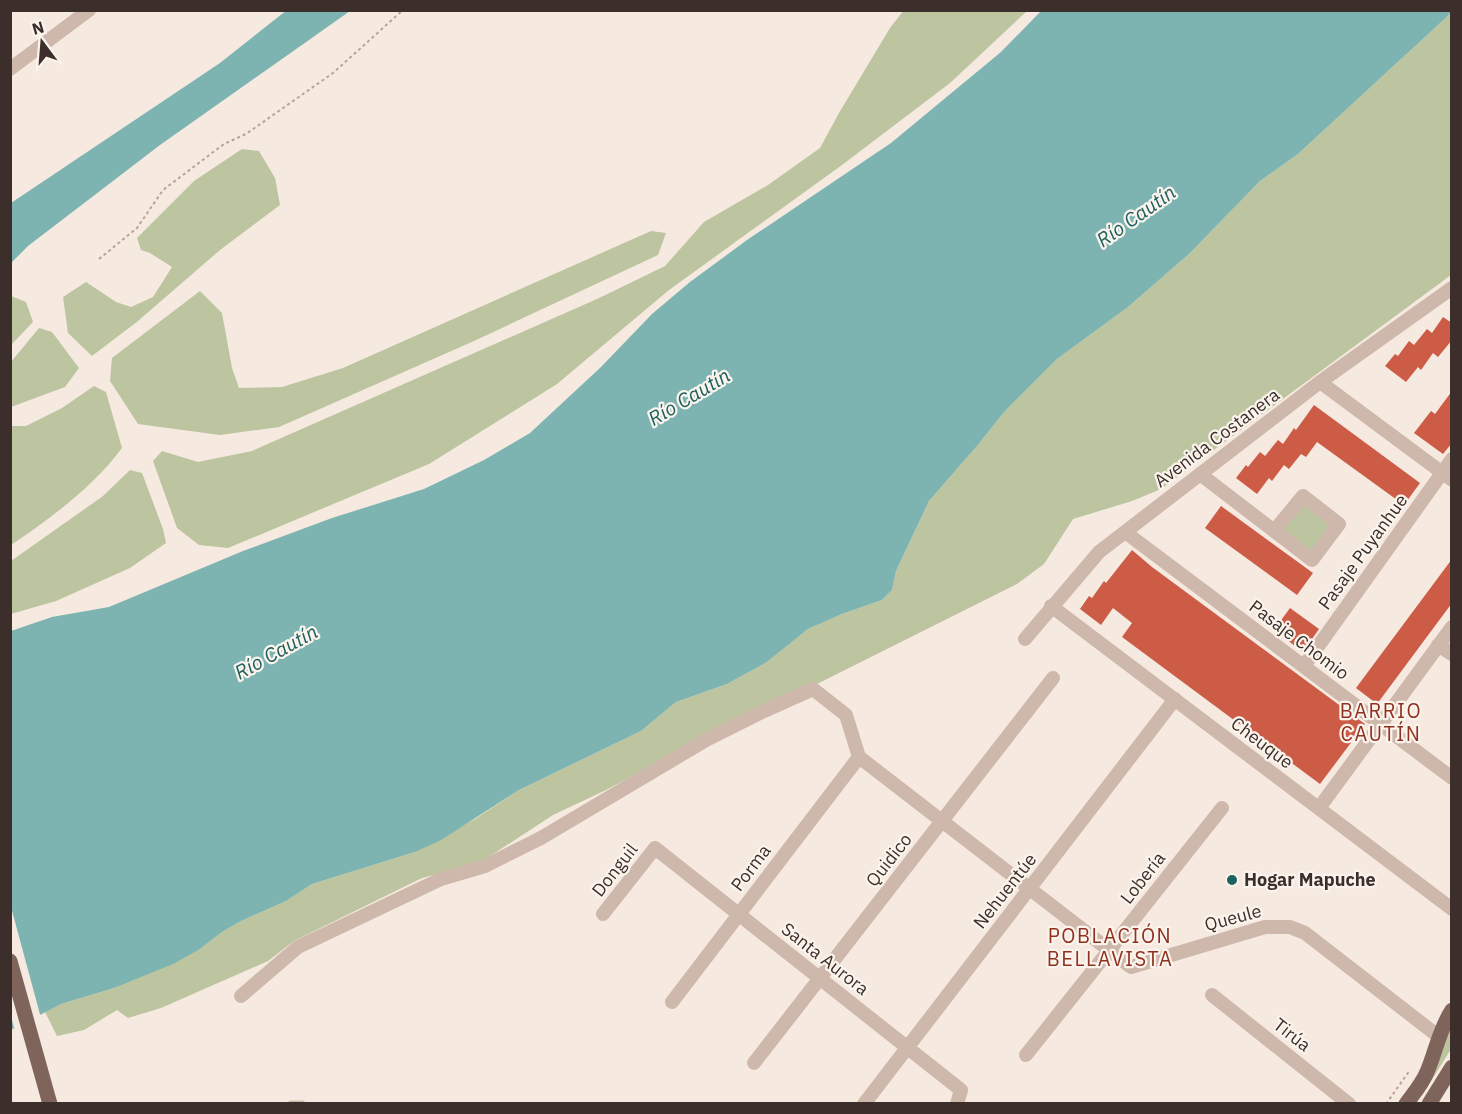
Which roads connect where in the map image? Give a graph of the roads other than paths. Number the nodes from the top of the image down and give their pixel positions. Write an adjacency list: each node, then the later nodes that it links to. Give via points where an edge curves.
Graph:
1 (89, 10): 2 (street)
2 (10, 69)
3 (1452, 288): 4 (street, Avenida Costanera)
4 (1320, 382): 6 (street, Avenida Costanera); 7 (street)
5 (1452, 459): 7 (street, Pasaje Puyanhue)
6 (1200, 474): 8 (street); 9 (street, Avenida Costanera)
7 (1447, 477): 15 (street, Pasaje Puyanhue)
8 (1274, 531): 8 (street, via 1312,560 1339,524 1303,496)
9 (1125, 532): 10 (street, Avenida Costanera, via 1099,552); 15 (street, Pasaje Chomio)
10 (1052, 606): 12 (street, Avenida Costanera); 17 (street, Cheuque)
11 (1452, 627): 13 (street)
12 (1025, 639)
13 (1438, 645): 14 (street); 18 (street)
14 (1452, 654)
15 (1304, 666): 18 (street, Pasaje Chomio)
16 (1053, 678): 23 (street, Quidico)
17 (1175, 699): 22 (street, Cheuque); 25 (street, Nehuentúe)
18 (1380, 724): 20 (street, Pasaje Chomio); 22 (street)
19 (859, 757): 23 (street, Queule); 28 (street, Porma); 33 (street, via 846,715 813,689 706,740 494,862 441,879 298,947)
20 (1452, 778)
21 (1222, 808): 29 (street, Lobería)
22 (1319, 808): 26 (street, Cheuque)
23 (942, 821): 25 (street, Queule); 31 (street, Quidico)
24 (655, 848): 27 (street, Donguil); 28 (street, Santa Aurora)
25 (1029, 888): 29 (street, Queule); 37 (street, Nehuentúe)
26 (1452, 909)
27 (603, 914)
28 (739, 914): 31 (street, Santa Aurora); 34 (street, Porma)
29 (1109, 950): 36 (street, Queule, via 1131,967 1265,927 1290,927 1305,933); 38 (street, Lobería)
30 (10, 961): 41 (main road)
31 (820, 978): 37 (street, Santa Aurora); 39 (street, Quidico)
32 (1212, 995): 46 (street, Tirúa)
33 (241, 996)
34 (672, 1002)
35 (1452, 1010): 36 (main road)
36 (1438, 1036): 47 (main road, via 1427,1071)
37 (907, 1047): 44 (street, Nehuentúe); 45 (street, Santa Aurora, via 961,1090)
38 (1026, 1055)
39 (754, 1063)
40 (1452, 1067): 48 (main road)
41 (50, 1104)
42 (291, 1104): 43 (lane)
43 (302, 1104)
44 (864, 1104)
45 (957, 1104)
46 (1349, 1104)
47 (1406, 1104)
48 (1429, 1104)

